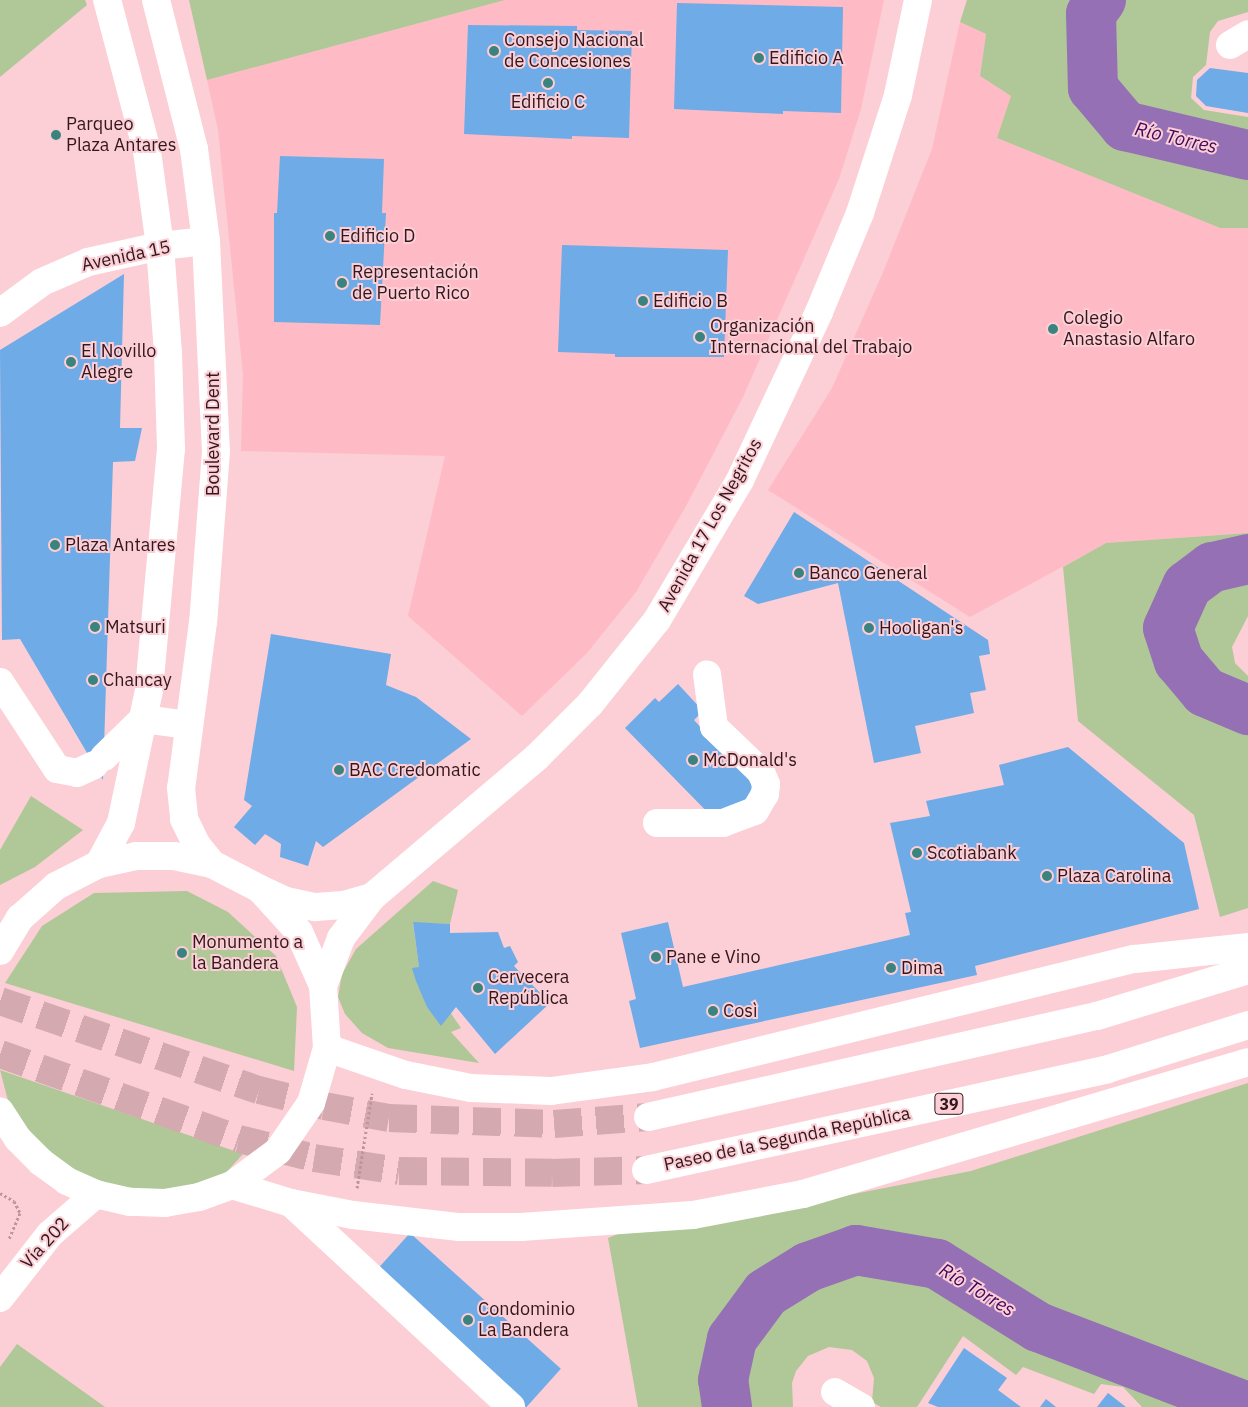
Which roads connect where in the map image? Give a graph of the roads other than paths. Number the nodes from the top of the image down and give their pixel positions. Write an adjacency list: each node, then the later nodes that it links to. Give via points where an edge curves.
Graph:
1 (107, 0): 5 (main road, via 147,151)
2 (156, 0): 4 (main road, Boulevard Dent, via 194,149)
3 (918, 0): 15 (main road, Avenida 17 Los Negritos, via 898,95 860,213 819,312 740,480 657,620 590,704 537,757)
4 (206, 241): 5 (main road, Avenida 15); 10 (main road, Boulevard Dent, via 216,451 203,622)
5 (160, 246): 6 (main road, Avenida 15, via 88,262 65,271 23,294); 9 (main road, via 171,449)
6 (0, 313)
7 (707, 674): 11 (main road, via 714,727 761,772 766,784 765,794 755,811 723,823)
8 (0, 682): 9 (main road, via 57,769 77,772 99,761)
9 (143, 719): 10 (main road); 12 (main road, via 121,823)
10 (188, 725): 13 (main road, Boulevard Dent, via 181,788 184,819 196,844)
11 (657, 824)
12 (99, 864): 13 (main road, via 136,856 174,856); 16 (main road, via 56,886)
13 (212, 864): 14 (main road, Avenida 17 Los Negritos)
14 (260, 889): 15 (main road, Avenida 17 Los Negritos, via 286,901 315,907 344,905); 20 (main road, via 299,932)
15 (372, 897): 20 (main road, Avenida 17 Los Negritos, via 341,938)
16 (10, 919): 18 (main road)
17 (1248, 947): 22 (main road, via 1135,959 653,1077 551,1091 470,1088 376,1066)
18 (0, 952)
19 (1248, 970): 25 (main road, via 1096,1016)
20 (323, 986): 22 (main road)
21 (1248, 1025): 26 (main road, Paseo de la Segunda República / 39, via 1108,1069)
22 (327, 1048): 27 (main road, via 311,1103 278,1151)
23 (1248, 1062): 29 (main road, via 803,1194 693,1215 521,1227 459,1227 353,1215)
24 (0, 1111): 28 (main road, via 18,1139 41,1162 67,1181)
25 (648, 1117)
26 (646, 1170)
27 (232, 1185): 28 (main road, via 199,1197 165,1203 130,1202); 29 (main road)
28 (96, 1194): 30 (main road, Vía 202, via 65,1219 31,1256)
29 (291, 1203): 32 (main road)
30 (0, 1298)
31 (835, 1392): 33 (main road)
32 (511, 1407)
33 (861, 1407)

